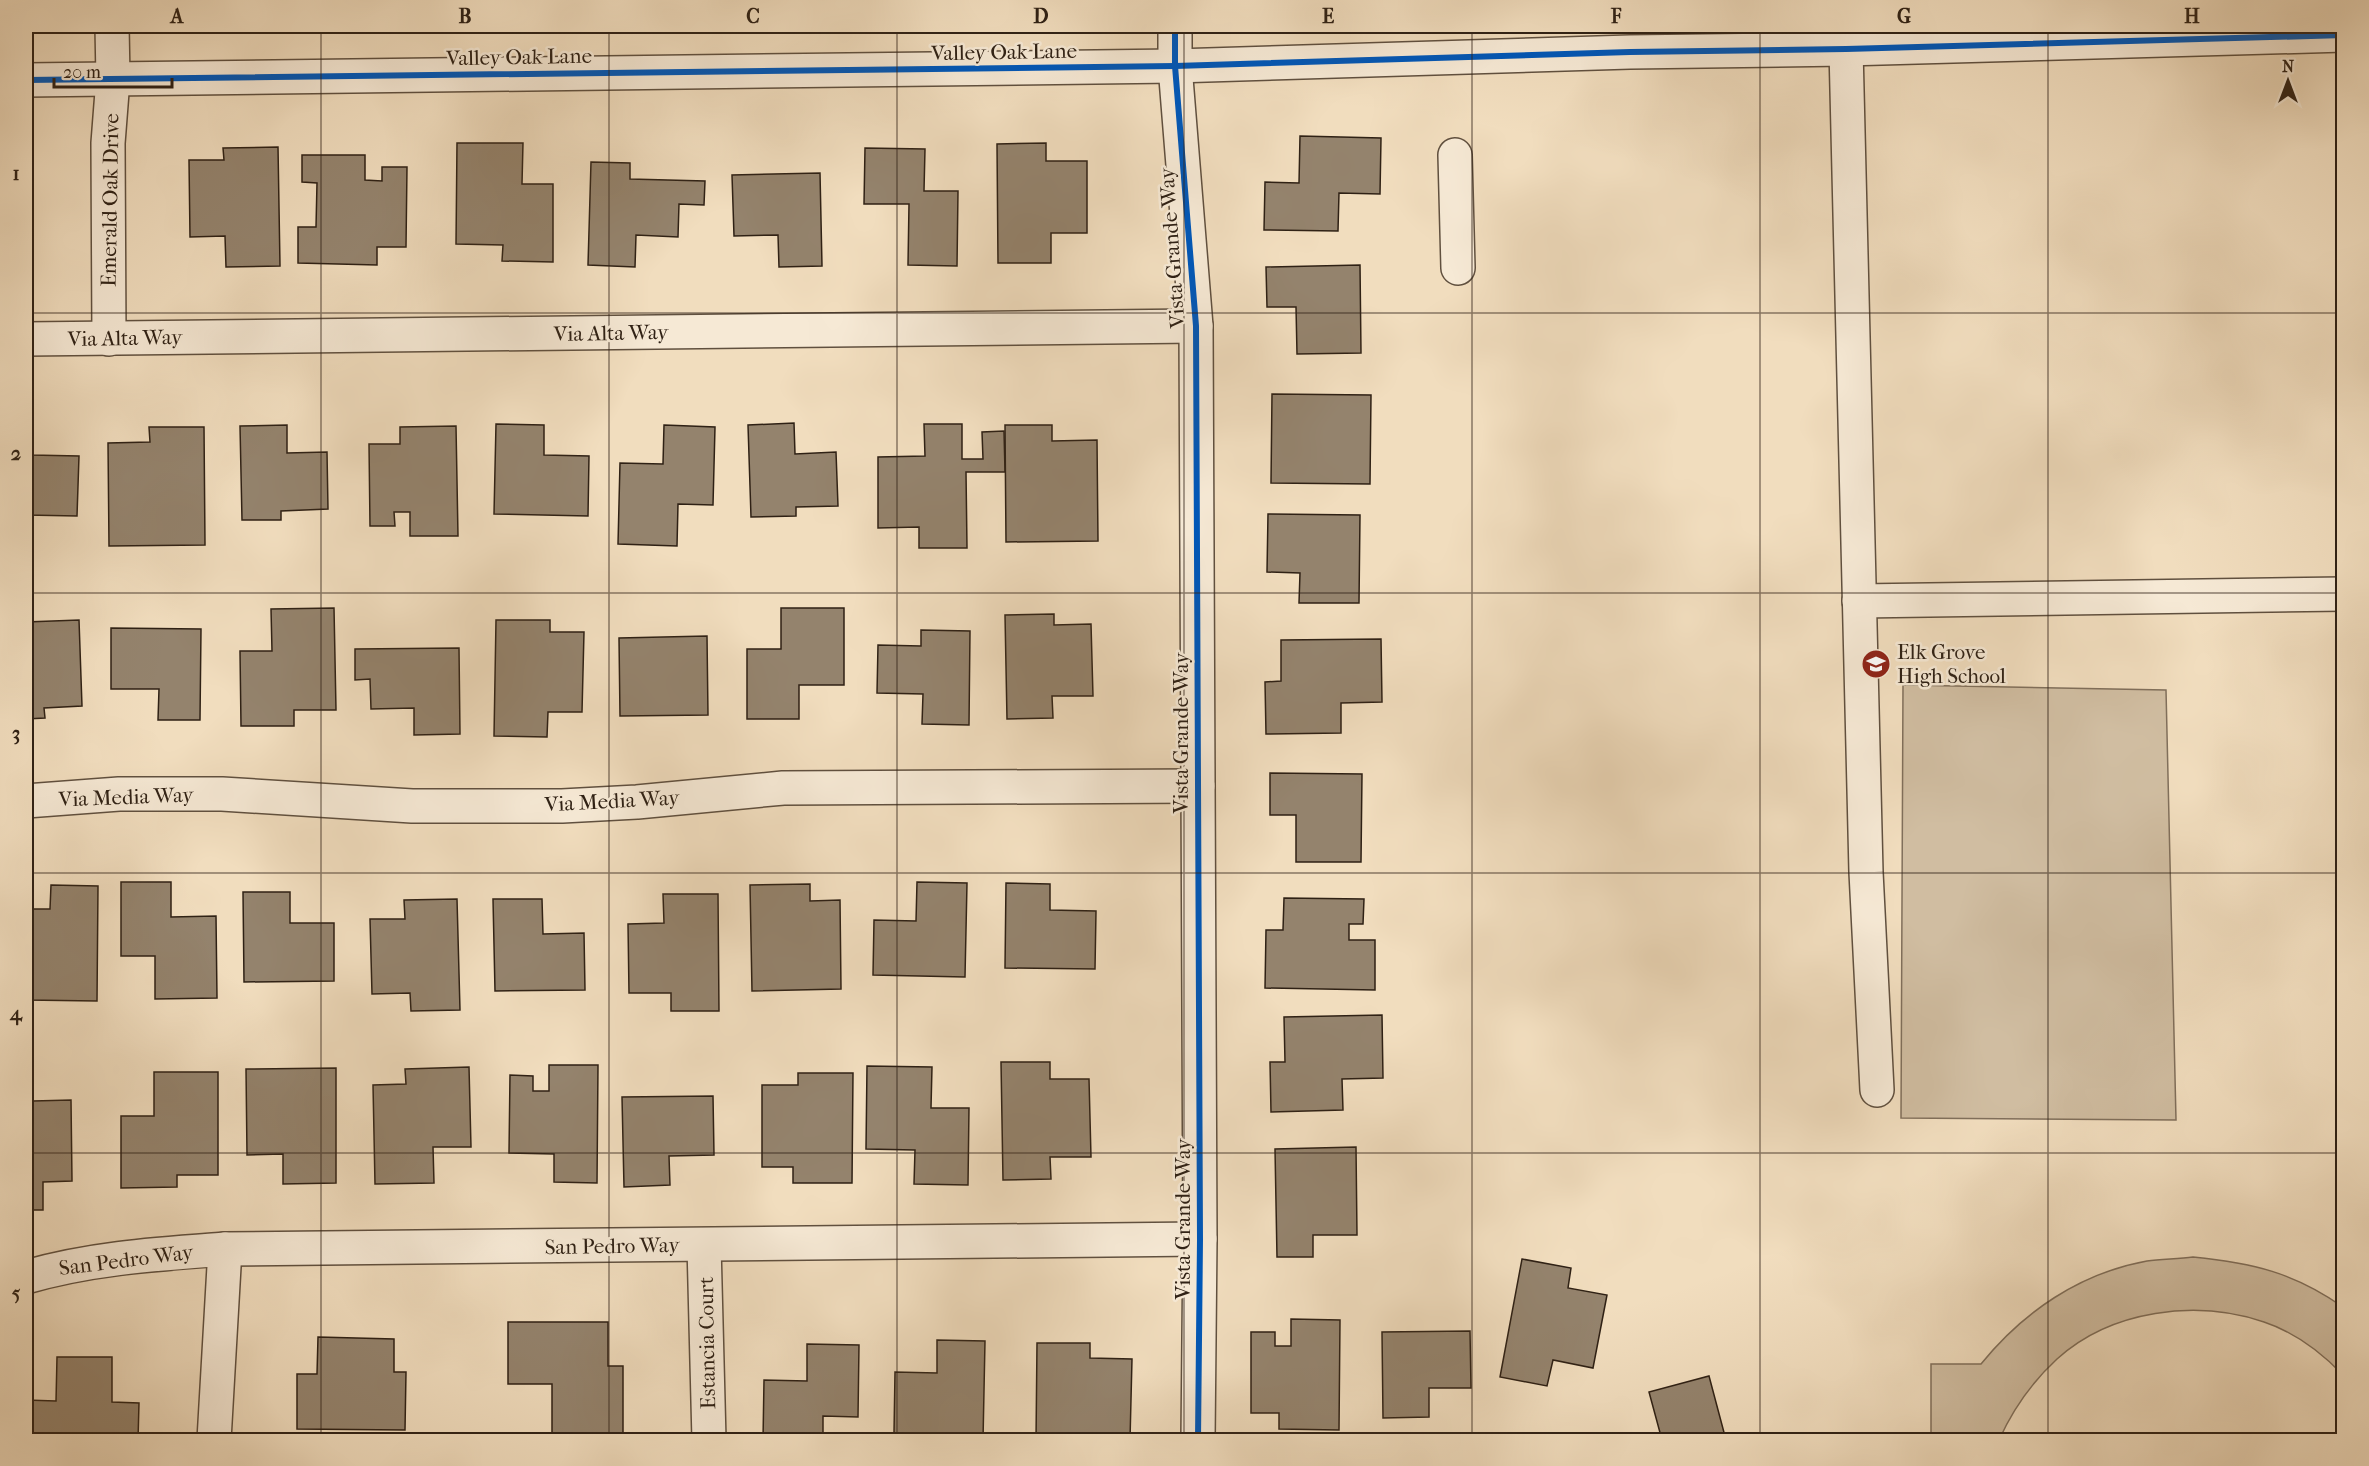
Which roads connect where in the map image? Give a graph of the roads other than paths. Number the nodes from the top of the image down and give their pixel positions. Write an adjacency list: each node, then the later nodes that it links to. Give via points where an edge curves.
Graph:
1 (112, 26): 7 (street, Emerald Oak Drive)
2 (1176, 26): 6 (street, Vista Grande Way)
3 (2343, 35): 5 (street, Valley Oak Lane)
4 (1630, 39): 5 (street, Valley Oak Lane); 6 (street, Valley Oak Lane)
5 (1846, 49): 15 (street)
6 (1175, 66): 7 (street, Valley Oak Lane); 11 (street, Vista Grande Way)
7 (113, 79): 8 (street, Valley Oak Lane); 13 (street, Emerald Oak Drive, via 108,143)
8 (26, 80)
9 (1455, 155): 10 (street)
10 (1458, 268)
11 (1196, 326): 13 (street, Via Alta Way); 16 (street, Vista Grande Way)
12 (26, 339): 13 (street, Via Alta Way)
13 (109, 339)
14 (2343, 594): 15 (street)
15 (1859, 600): 18 (street)
16 (1198, 786): 17 (street, Via Media Way, via 783,788 562,806 412,806 222,794 119,794); 19 (street, Vista Grande Way)
17 (26, 801)
18 (1877, 1090)
19 (1200, 1239): 20 (street, San Pedro Way); 25 (street, Vista Grande Way)
20 (704, 1245): 21 (street, San Pedro Way); 24 (street, Estancia Court)
21 (225, 1249): 22 (street, San Pedro Way, via 140,1255); 23 (street)
22 (26, 1277)
23 (214, 1440)
24 (709, 1440)
25 (1198, 1440)

